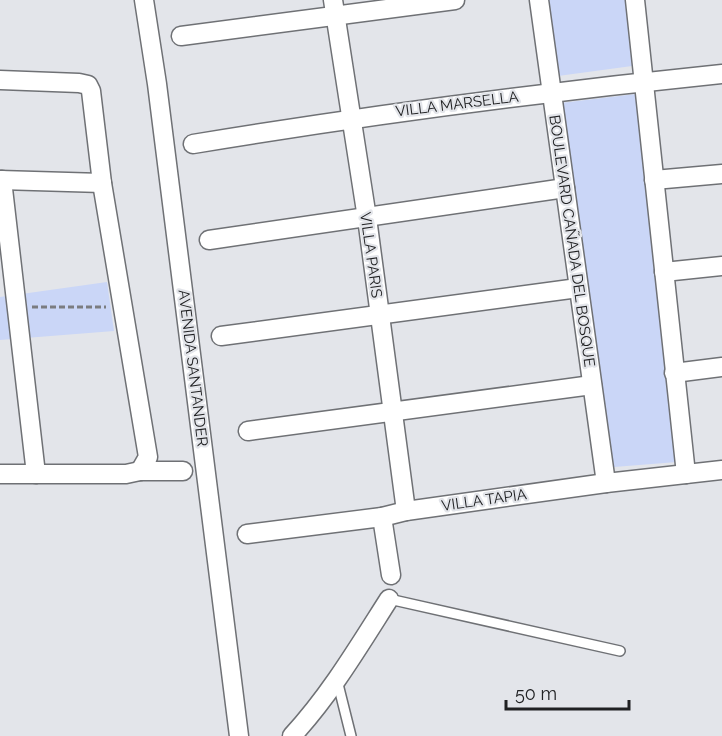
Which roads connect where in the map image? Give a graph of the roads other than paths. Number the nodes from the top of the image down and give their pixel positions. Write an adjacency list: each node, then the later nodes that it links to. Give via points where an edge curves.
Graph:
1 (144, 0): 44 (street, AVENIDA SANTANDER)
2 (455, 0): 5 (street)
3 (539, 0): 10 (street, BOULEVARD CAÑADA DEL BOSQUE)
4 (635, 0): 9 (street)
5 (334, 7): 6 (street); 11 (street, VILLA PARIS)
6 (181, 36)
7 (722, 74): 9 (street, VILLA MARSELLA)
8 (0, 80): 16 (street, via 87,85 91,91)
9 (644, 82): 10 (street, VILLA MARSELLA); 15 (street)
10 (552, 92): 11 (street, VILLA MARSELLA); 17 (street, BOULEVARD CAÑADA DEL BOSQUE)
11 (350, 118): 12 (street, VILLA MARSELLA); 18 (street, VILLA PARIS)
12 (193, 144)
13 (722, 174): 15 (street)
14 (1, 180): 16 (street); 34 (street)
15 (654, 180): 21 (street)
16 (102, 183): 31 (street, via 148,457)
17 (565, 188): 18 (street); 22 (street, BOULEVARD CAÑADA DEL BOSQUE)
18 (367, 218): 19 (street); 23 (street, VILLA PARIS)
19 (209, 240)
20 (722, 266): 21 (street)
21 (664, 272): 26 (street)
22 (578, 288): 23 (street); 27 (street, BOULEVARD CAÑADA DEL BOSQUE)
23 (380, 314): 24 (street); 28 (street, VILLA PARIS)
24 (221, 336)
25 (722, 367): 26 (street)
26 (674, 373): 35 (street)
27 (592, 385): 28 (street); 36 (street, BOULEVARD CAÑADA DEL BOSQUE)
28 (393, 410): 29 (street); 37 (street, VILLA PARIS)
29 (248, 430)
30 (722, 470): 35 (street, VILLA TAPIA)
31 (140, 471): 32 (street); 34 (street)
32 (183, 471)
33 (0, 474): 34 (street)
34 (36, 474)
35 (686, 474): 36 (street, VILLA TAPIA)
36 (606, 483): 37 (street, VILLA TAPIA)
37 (406, 511): 38 (street, VILLA TAPIA)
38 (382, 517): 39 (street, VILLA TAPIA); 40 (street)
39 (247, 534)
40 (391, 575)
41 (389, 599): 42 (lane); 43 (street)
42 (620, 651)
43 (338, 680): 45 (street); 46 (lane)
44 (239, 736)
45 (292, 736)
46 (351, 736)

